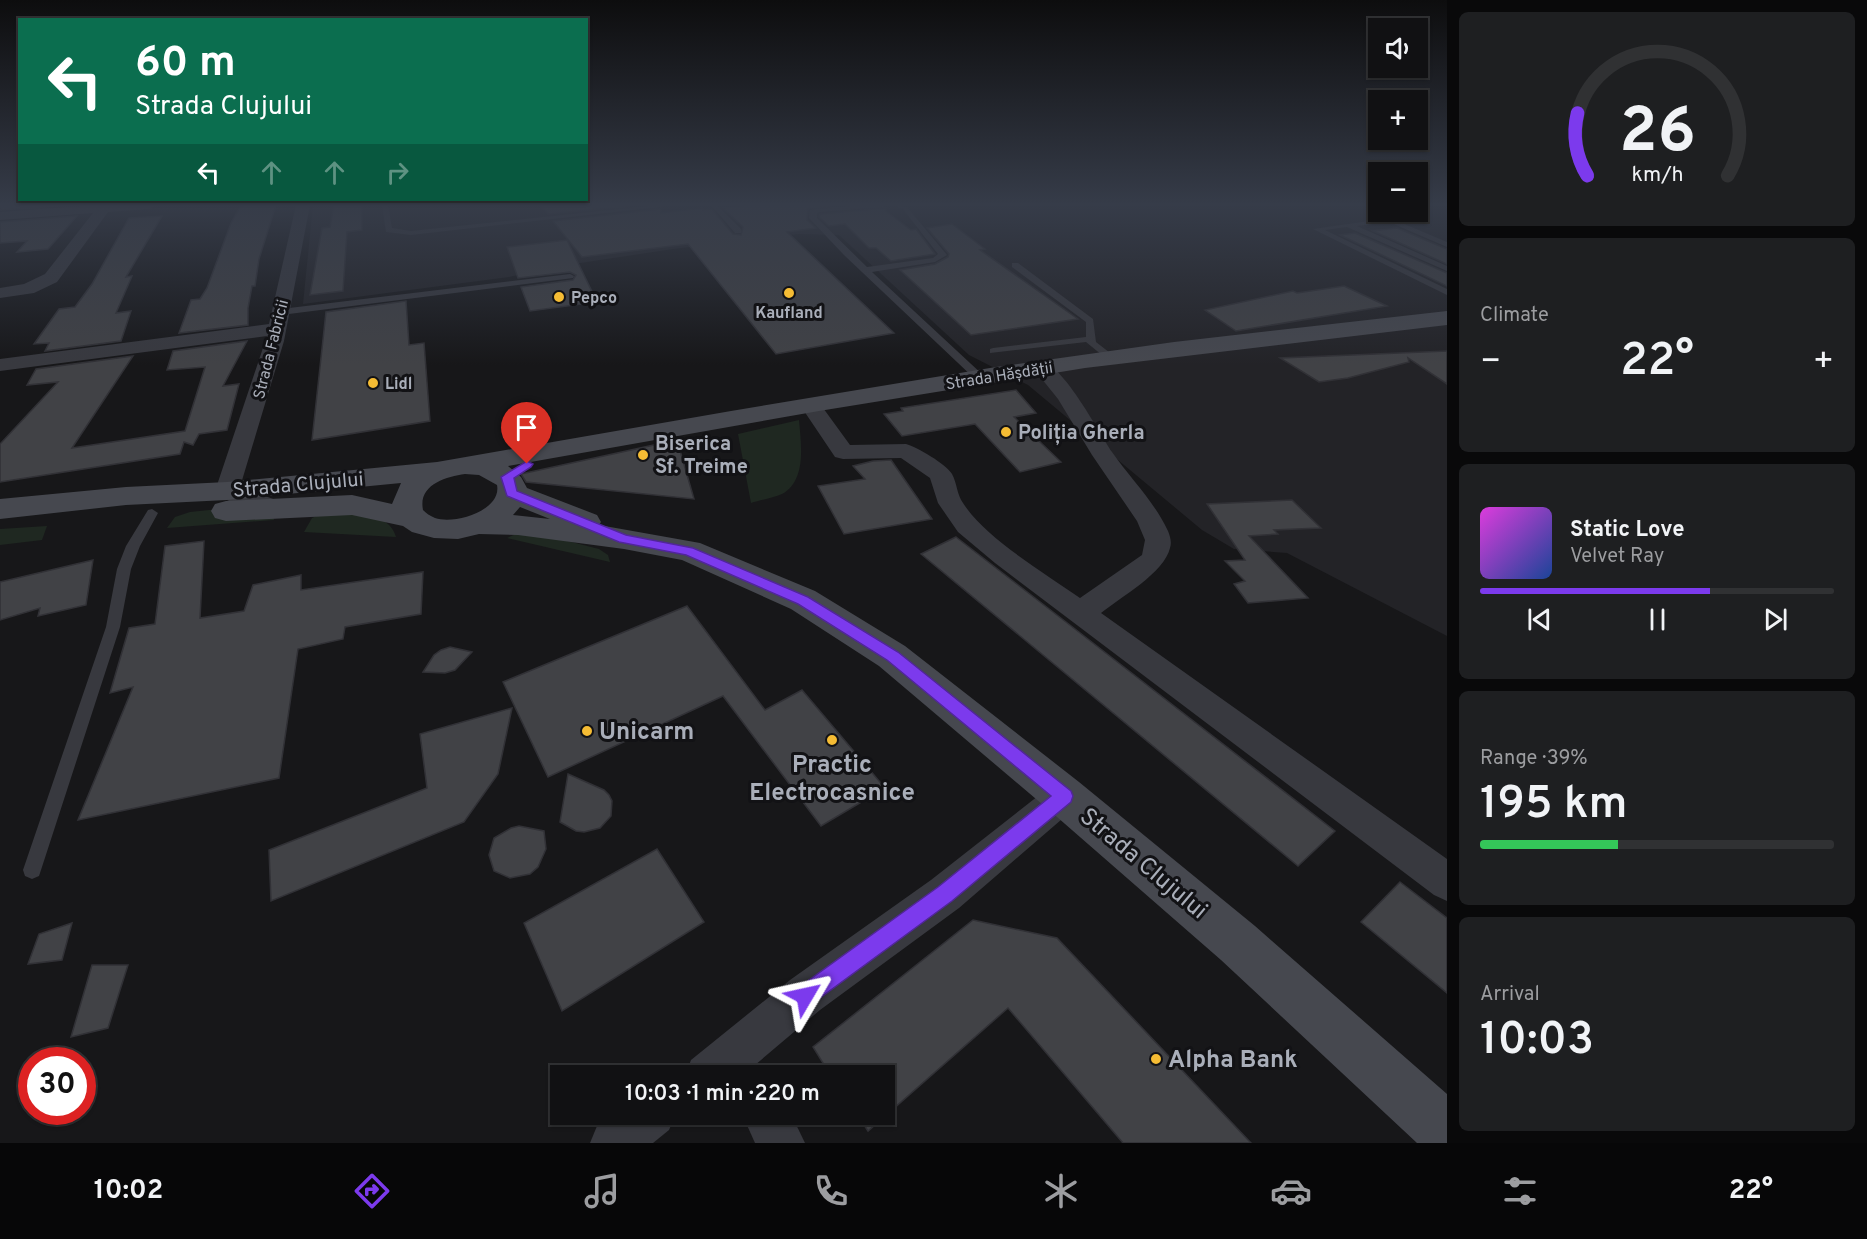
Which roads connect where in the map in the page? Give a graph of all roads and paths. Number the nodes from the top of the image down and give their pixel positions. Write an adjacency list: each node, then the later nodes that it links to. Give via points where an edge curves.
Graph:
1 (66, 258): 12 (street, via 51,278 28,289)
2 (292, 258): 14 (street, Strada Fabricii)
3 (854, 258): 9 (lane)
4 (938, 258): 9 (lane)
5 (1378, 258): 11 (lane)
6 (1423, 258): 8 (lane)
7 (1015, 265): 15 (lane, via 1090,321)
8 (1447, 269)
9 (866, 270): 20 (lane)
10 (570, 276): 14 (lane)
11 (1447, 292)
12 (0, 293)
13 (1447, 318): 17 (main road, Strada Hășdății)
14 (279, 321): 18 (street); 25 (street, Strada Fabricii, via 248,432)
15 (1091, 339): 16 (lane); 17 (lane, via 1091,344)
16 (993, 351)
17 (1111, 358): 19 (main road, Strada Hășdății)
18 (0, 365)
19 (1043, 369): 20 (main road, Strada Hășdății); 33 (street, via 1066,393 1158,538 1151,561)
20 (980, 378): 21 (main road, Strada Hășdății)
21 (811, 405): 22 (main road, Strada Hășdății); 33 (street, via 843,452 906,451 941,475 950,503 967,526)
22 (554, 450): 23 (main road, Strada Hășdății); 24 (main road, Strada Hășdății)
23 (451, 468): 24 (main road, Strada Clujului, via 490,467); 25 (main road, Strada Clujului); 29 (main road, via 416,485 409,493 407,510)
24 (509, 485): 31 (main road, Strada Clujului, via 500,510); 32 (main road, Strada Clujului)
25 (226, 491): 26 (main road, Strada Clujului); 28 (street)
26 (155, 504): 27 (main road); 28 (main road, Strada Clujului); 30 (main road); 35 (lane, via 124,569 113,627)
27 (0, 509)
28 (278, 510): 29 (main road, Strada Clujului, via 352,505)
29 (412, 518): 31 (main road, Strada Clujului, via 433,528)
30 (0, 524)
31 (476, 524): 32 (main road, Strada Clujului, via 518,525)
32 (624, 539): 34 (main road, Strada Clujului, via 689,551 803,600 892,656)
33 (1079, 614): 36 (street)
34 (1064, 796): 37 (street, via 945,894 805,996); 40 (main road, Strada Clujului, via 1238,943)
35 (32, 870)
36 (1447, 882)
37 (732, 1065)
38 (638, 1125): 41 (street)
39 (771, 1125): 42 (street)
40 (1447, 1132)
41 (614, 1143)
42 (781, 1143)

